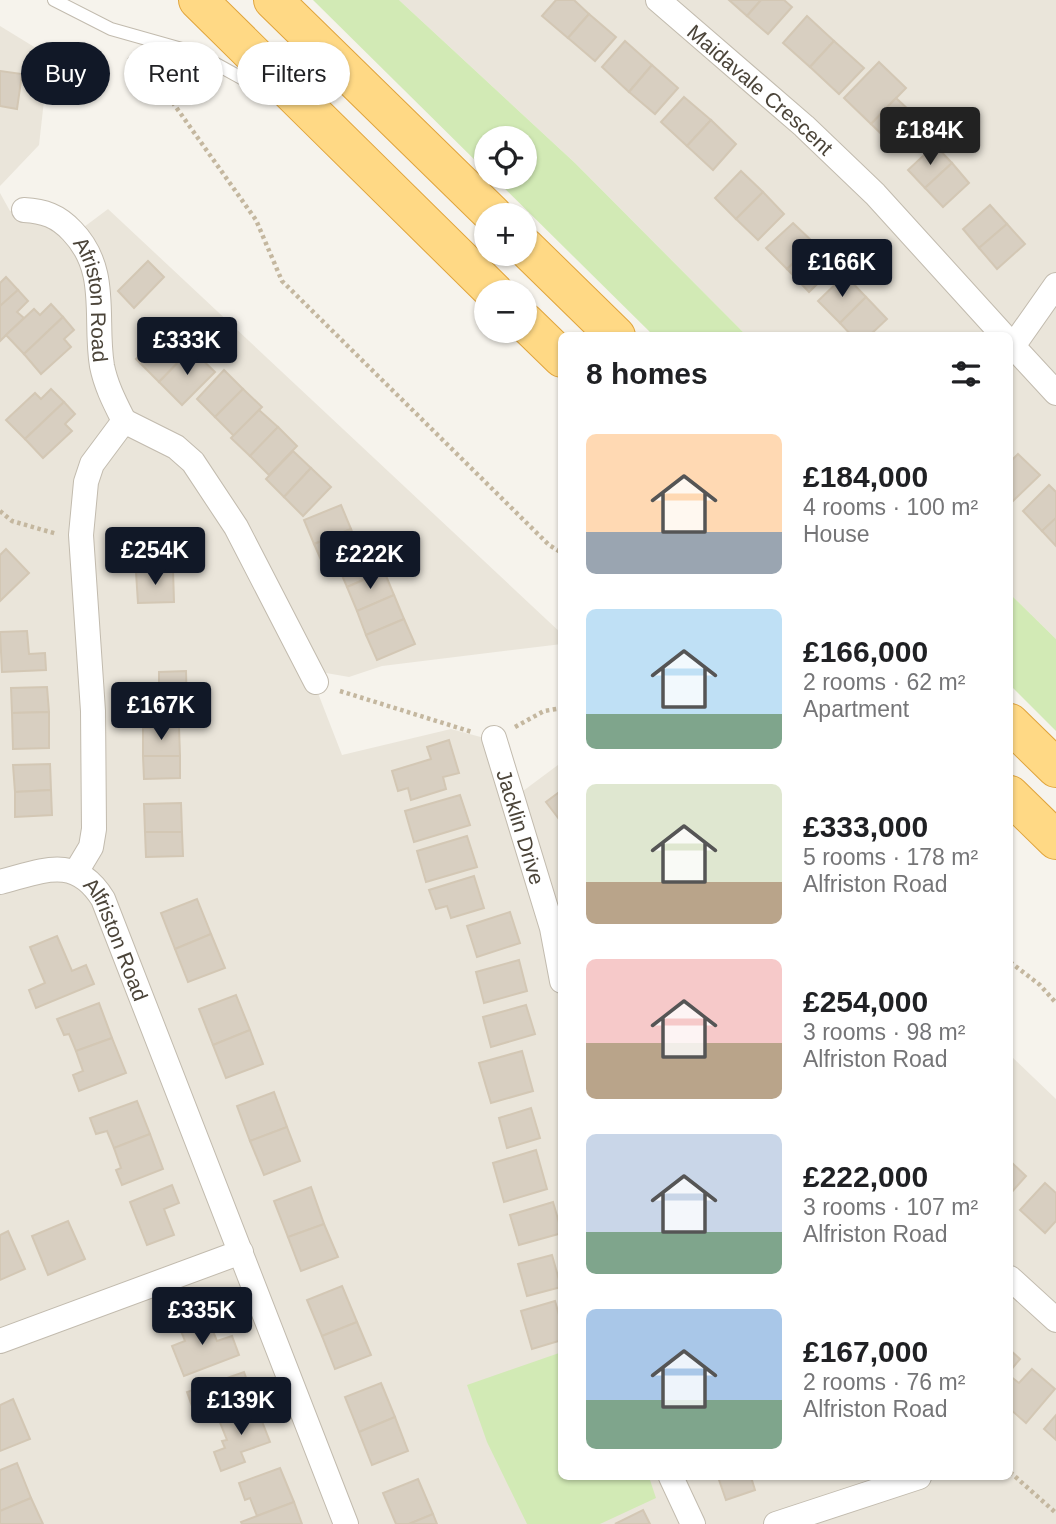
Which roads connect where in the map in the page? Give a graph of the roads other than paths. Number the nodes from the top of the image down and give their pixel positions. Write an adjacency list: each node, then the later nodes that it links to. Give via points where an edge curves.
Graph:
1 (54, 0): 5 (lane, via 111,29 196,53)
2 (198, 0): 5 (highway)
3 (273, 0): 6 (highway)
4 (658, 0): 12 (street, Maidavale Crescent, via 839,160)
5 (320, 122): 9 (highway)
6 (481, 203)
7 (24, 210): 18 (street, Afriston Road, via 49,213 62,221 89,255 99,290 102,365)
8 (537, 259): 11 (highway)
9 (483, 280)
10 (1056, 285): 14 (street)
11 (612, 332)
12 (1000, 332)
13 (537, 334): 16 (highway)
14 (1013, 337)
15 (1013, 346): 17 (street, Maidavale Crescent)
16 (558, 354)
17 (1056, 393)
18 (124, 421): 19 (street, via 176,447 193,462 236,527); 25 (street, Alfriston Road, via 92,464 86,482 81,535 93,711 94,829 91,847)
19 (316, 682)
20 (1013, 726): 22 (highway)
21 (494, 738): 27 (street, Jacklin Drive)
22 (1056, 768)
23 (1013, 797): 24 (highway)
24 (1056, 840)
25 (76, 872): 26 (street, via 51,869); 28 (street, Alfriston Road, via 103,899)
26 (0, 882)
27 (558, 955)
28 (241, 1252): 31 (street); 34 (street, Alfriston Road)
29 (1013, 1281): 30 (street)
30 (1056, 1320)
31 (0, 1340)
32 (672, 1480): 35 (street)
33 (910, 1480): 36 (street)
34 (346, 1524)
35 (693, 1524)
36 (776, 1524)

